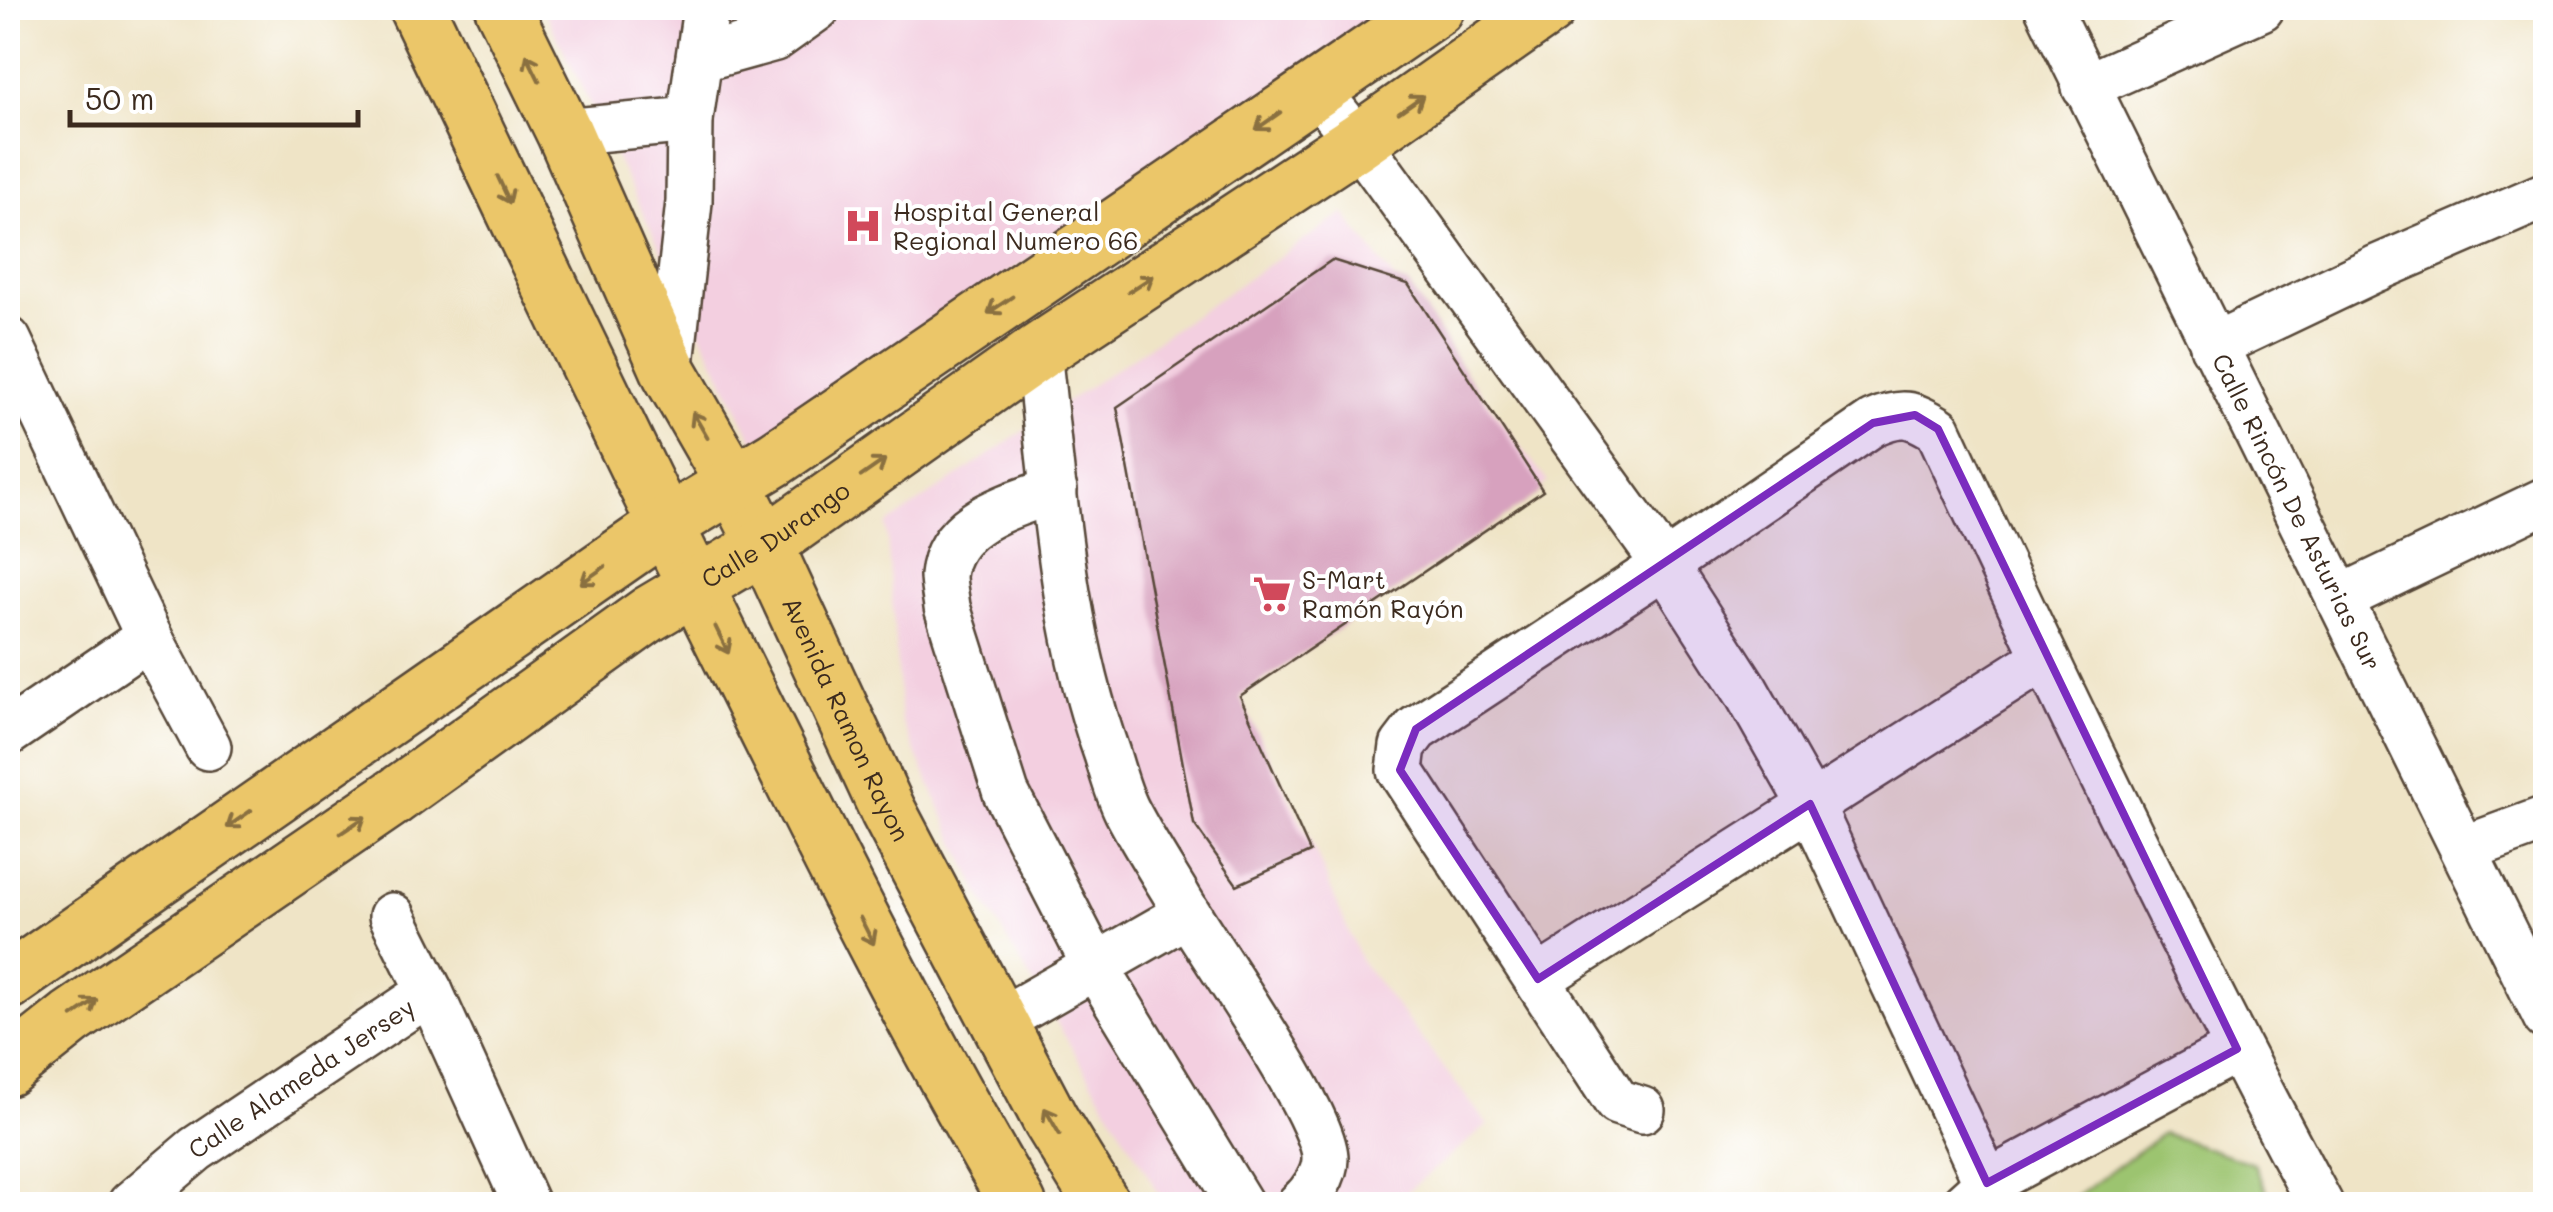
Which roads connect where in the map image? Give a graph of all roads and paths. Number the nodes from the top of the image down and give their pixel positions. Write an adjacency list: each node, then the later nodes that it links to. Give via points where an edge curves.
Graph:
1 (417, 8): 24 (main road, one-way to 24)
2 (503, 8): 13 (main road, Avenida Ramon Rayon, one-way to 2)
3 (706, 8): 9 (street)
4 (817, 8): 9 (street, via 775,38)
5 (1436, 8): 11 (main road)
6 (1548, 8): 14 (main road, Calle Durango, one-way to 6)
7 (2048, 8): 10 (street, Calle Rincón De Asturias Sur)
8 (2261, 8): 10 (street)
9 (699, 59): 12 (street)
10 (2085, 87): 17 (street, Calle Rincón De Asturias Sur)
11 (1315, 88): 14 (street); 21 (main road, one-way to 21)
12 (690, 120): 13 (street); 19 (street, via 689,202)
13 (564, 132): 19 (main road, Avenida Ramon Rayon)
14 (1358, 141): 18 (main road, Calle Durango, one-way to 14); 26 (street)
15 (2546, 196): 17 (street)
16 (8, 340): 20 (street)
17 (2213, 346): 28 (street, Calle Rincón De Asturias Sur)
18 (1038, 352): 22 (street); 25 (main road, Calle Durango, one-way to 18)
19 (670, 373): 21 (main road, Avenida Ramon Rayon, one-way to 19)
20 (18, 387): 29 (street)
21 (734, 484): 24 (main road); 25 (main road, Avenida Ramon Rayon)
22 (1054, 490): 36 (street, via 1088,700 1126,809); 38 (street, via 978,520 951,549 944,576 947,607 1006,792)
23 (2546, 500): 28 (street)
24 (664, 526): 27 (main road); 40 (main road, one-way to 40)
25 (764, 545): 27 (main road, Calle Durango); 43 (main road, Avenida Ramon Rayon, via 888,811)
26 (1666, 565): 30 (street, via 1872,423 1893,414 1915,416 1938,429); 33 (street); 39 (street, via 1416,729 1403,746 1400,770)
27 (695, 586): 45 (main road, Calle Durango, one-way to 27); 50 (main road, one-way to 50, via 939,1070)
28 (2339, 599): 35 (street, Calle Rincón De Asturias Sur)
29 (149, 637): 31 (street); 32 (street)
30 (2044, 658): 33 (street); 44 (street)
31 (8, 733)
32 (208, 747)
33 (1810, 804): 39 (street); 47 (street)
34 (2546, 820): 35 (street)
35 (2464, 849): 42 (street, Calle Rincón De Asturias Sur)
36 (1187, 914): 38 (street); 53 (street, via 1318,1131 1326,1157 1322,1174)
37 (392, 916): 41 (street, Calle Alameda Jersey)
38 (1094, 966): 43 (street); 52 (street)
39 (1538, 979): 46 (street, via 1617,1102)
40 (8, 982)
41 (430, 992): 48 (street, Calle Alameda Jersey, via 196,1149); 49 (street, Calle Alameda Jersey)
42 (2546, 1017)
43 (998, 1022): 51 (main road, Avenida Ramon Rayon, one-way to 43)
44 (2236, 1049): 47 (street); 54 (street)
45 (8, 1068)
46 (1642, 1110)
47 (1976, 1194)
48 (131, 1204)
49 (526, 1204)
50 (1018, 1204)
51 (1102, 1204)
52 (1240, 1204)
53 (1300, 1204)
54 (2320, 1204)

